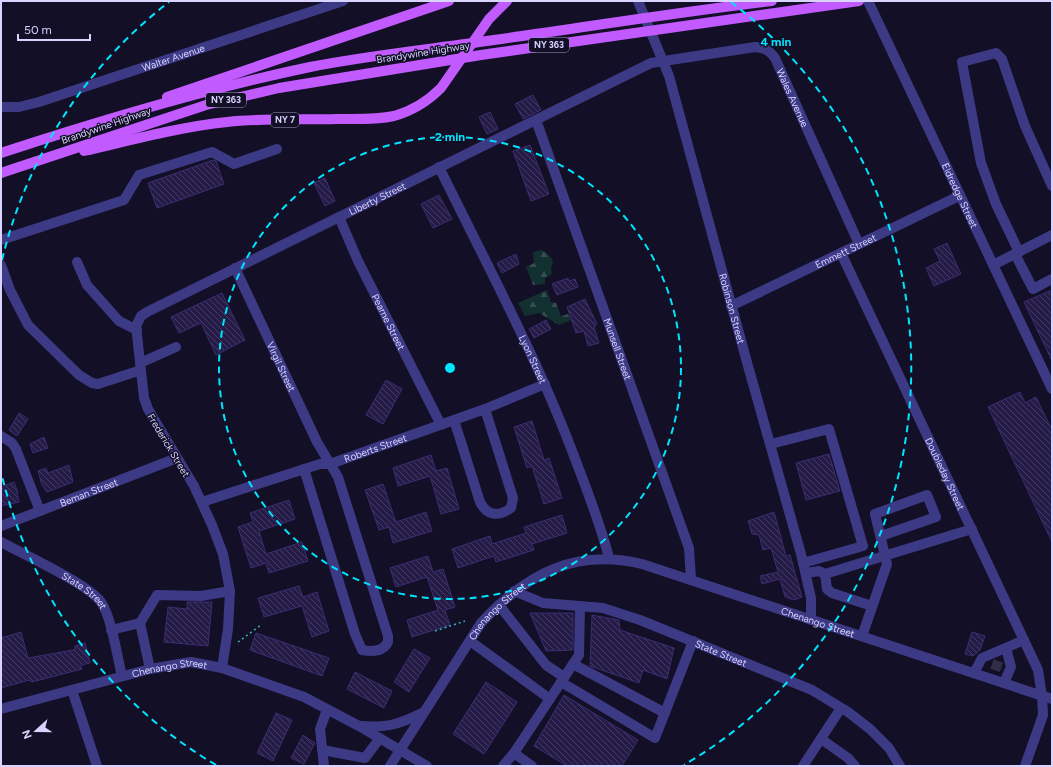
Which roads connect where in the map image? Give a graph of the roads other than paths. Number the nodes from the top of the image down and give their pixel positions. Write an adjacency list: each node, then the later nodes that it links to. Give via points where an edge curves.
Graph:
1 (343, 1): 9 (street, Walter Avenue, via 39,102 19,107)
2 (449, 1): 11 (main road)
3 (507, 1): 17 (main road, NY 7, via 489,19 440,88 420,105 394,116 369,119 227,122 170,130)
4 (638, 1): 8 (street, Robinson Street)
5 (772, 1): 11 (main road, Brandywine Highway / NY 363, via 374,56 251,80)
6 (859, 1): 17 (main road, Brandywine Highway / NY 363, via 481,55 245,95 155,121)
7 (868, 1): 20 (street, Eldredge Street)
8 (664, 60): 10 (street, Liberty Street); 24 (street, Wales Avenue, via 755,47 770,51); 32 (street, Robinson Street)
9 (1, 107)
10 (536, 120): 16 (street, Liberty Street); 56 (street, Munsell Street, via 689,548)
11 (76, 129): 12 (main road, Brandywine Highway / NY 363)
12 (19, 147): 13 (street); 15 (main road, Brandywine Highway / NY 363)
13 (1, 148)
14 (277, 149): 23 (street, via 234,164 212,152 139,175 124,200)
15 (1, 153)
16 (439, 167): 21 (street, Liberty Street); 36 (street, Lyon Street)
17 (16, 168): 18 (main road, Brandywine Highway / NY 363)
18 (1, 173)
19 (1052, 186): 26 (street, via 1025,126 1002,59 996,53 962,62 981,163)
20 (960, 196): 24 (street, Emmett Street); 28 (street, Eldredge Street)
21 (339, 217): 30 (street, Liberty Street); 40 (street, Pearne Street, via 365,275)
22 (1052, 236): 26 (street)
23 (1, 240)
24 (859, 244): 25 (street, Emmett Street)
25 (841, 253): 32 (street, Emmett Street); 49 (street, Doubleday Street)
26 (1017, 253): 28 (street); 31 (street, via 1033,289)
27 (77, 262): 33 (street, via 87,285 114,316)
28 (992, 265): 37 (street, Eldredge Street)
29 (1, 267): 35 (street, via 28,325 79,375 98,384)
30 (235, 268): 33 (street, Liberty Street, via 147,312 138,321); 44 (street, Virgil Street)
31 (1052, 279)
32 (731, 306): 42 (street, Robinson Street)
33 (137, 330): 35 (street)
34 (176, 347): 35 (street)
35 (140, 366): 43 (street, Frederick Street, via 148,409)
36 (545, 384): 38 (street, Roberts Street); 53 (street, Lyon Street, via 602,527)
37 (1052, 389)
38 (485, 409): 39 (street, Roberts Street); 39 (street, via 513,498 511,508 500,514 489,513 480,502)
39 (454, 420): 40 (street, Roberts Street)
40 (441, 425): 44 (street, Roberts Street)
41 (1, 436): 47 (street, via 16,449)
42 (771, 444): 54 (street, Robinson Street); 54 (street, via 829,430 863,546)
43 (177, 458): 46 (street, Frederick Street); 47 (street, Beman Street)
44 (330, 464): 45 (street, Roberts Street); 45 (street, Virgil Street, via 338,477 388,636 388,642 383,649 372,652 362,650 355,634)
45 (304, 469): 46 (street, Roberts Street)
46 (202, 502): 57 (street, Frederick Street, via 222,554)
47 (40, 511): 48 (street, Beman Street)
48 (1, 526)
49 (972, 529): 52 (street); 66 (street, Doubleday Street)
50 (881, 536): 50 (street, via 875,514 927,495 936,517); 52 (street)
51 (1, 542): 64 (street, State Street, via 94,595 101,603)
52 (886, 556): 55 (street); 61 (street, via 887,564)
53 (609, 558): 56 (street, Chenango Street, via 642,564); 58 (street, Chenango Street, via 579,561 557,567 540,574)
54 (804, 568): 55 (street); 62 (street, Robinson Street, via 811,598)
55 (825, 574): 61 (street, via 827,589 832,593)
56 (691, 579): 62 (street, Chenango Street)
57 (230, 591): 63 (street, via 201,596 157,595); 73 (street, Frederick Street, via 228,630)
58 (514, 591): 59 (street, Chenango Street); 60 (street, State Street, via 543,603)
59 (499, 605): 67 (street, Chenango Street, via 481,623); 77 (street, via 546,665)
60 (580, 606): 68 (street, State Street, via 603,608); 71 (street, via 579,655)
61 (872, 606): 65 (street)
62 (811, 620): 65 (street, Chenango Street)
63 (140, 622): 64 (street); 74 (street)
64 (111, 630): 76 (street, State Street)
65 (862, 636): 75 (street, Chenango Street)
66 (1024, 640): 69 (street); 80 (street, Doubleday Street)
67 (470, 641): 81 (street); 85 (street, Chenango Street)
68 (693, 641): 82 (street, State Street, via 812,690); 86 (street)
69 (1006, 648): 70 (street); 78 (street, via 1011,667 1007,669)
70 (981, 660): 72 (street); 75 (street)
71 (573, 664): 77 (street); 86 (street)
72 (992, 664)
73 (222, 668): 74 (street, Chenango Street, via 191,662); 84 (street, Chenango Street, via 304,697)
74 (150, 669): 76 (street, Chenango Street)
75 (974, 673): 78 (street, Chenango Street)
76 (122, 676): 79 (street, Chenango Street)
77 (562, 680): 81 (street); 86 (street, via 655,738)
78 (1004, 683): 80 (street, Chenango Street)
79 (72, 690): 83 (street, Chenango Street); 93 (street)
80 (1047, 698): 102 (street, Doubleday Street)
81 (550, 699): 92 (street)
82 (841, 708): 89 (street); 101 (street, State Street, via 870,729 889,748)
83 (1, 709)
84 (327, 710): 87 (street, Chenango Street); 90 (street, via 320,729)
85 (426, 711): 87 (street, via 393,726); 91 (street, Chenango Street)
86 (665, 713)
87 (359, 726): 88 (street, Chenango Street)
88 (380, 738): 90 (street, via 365,758); 91 (street, Chenango Street)
89 (821, 739): 99 (street); 100 (street)
90 (322, 750): 94 (street)
91 (400, 750): 95 (street); 96 (street)
92 (514, 753): 97 (street); 98 (street)
93 (97, 766)
94 (324, 766)
95 (390, 766)
96 (427, 766)
97 (503, 766)
98 (532, 766)
99 (803, 766)
100 (855, 766)
101 (900, 766)
102 (1025, 766)

